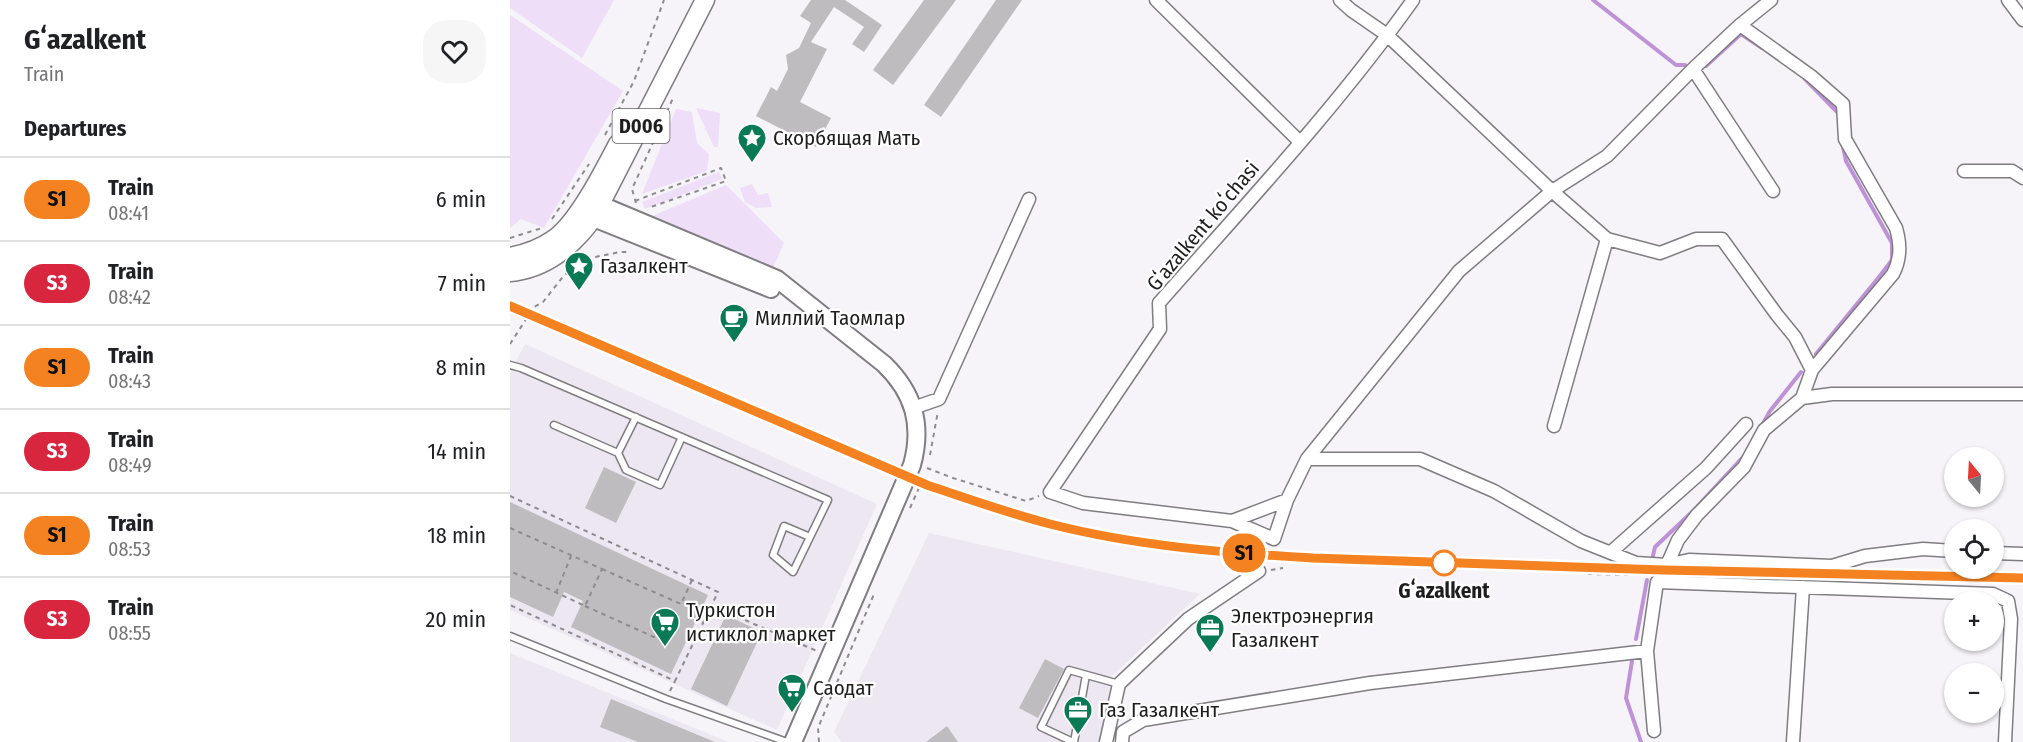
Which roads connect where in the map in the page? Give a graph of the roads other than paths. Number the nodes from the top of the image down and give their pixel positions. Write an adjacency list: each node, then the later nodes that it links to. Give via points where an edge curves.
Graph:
1 (692, 0): 18 (main road, D006, via 608,164)
2 (705, 0): 18 (main road, D006)
3 (1156, 0): 12 (street)
4 (1340, 0): 10 (street)
5 (1413, 0): 10 (street, Gʻazalkent koʻchasi)
6 (1771, 0): 9 (street)
7 (2008, 0): 8 (street)
8 (2023, 20)
9 (1740, 25): 11 (street); 23 (street, via 1843,104 1845,139 1896,228 1899,240 1898,264 1893,274)
10 (1388, 36): 12 (street, Gʻazalkent koʻchasi); 15 (street)
11 (1693, 69): 15 (street, via 1607,156); 16 (street)
12 (1300, 142): 35 (street, Gʻazalkent koʻchasi, via 1159,303 1160,329 1050,492 1083,503)
13 (1964, 171): 14 (street, via 2012,171)
14 (2023, 178)
15 (1552, 191): 19 (street); 33 (street, via 1459,271)
16 (1773, 191)
17 (1029, 199): 26 (street, via 939,399)
18 (590, 208): 20 (main road, D006, via 554,240); 21 (main road, D006, via 579,236 546,261); 26 (main road, via 773,290 798,296 890,369)
19 (1607, 239): 23 (street, via 1660,254 1696,239 1722,239 1795,336); 30 (street)
20 (510, 257)
21 (510, 272)
22 (510, 365): 27 (lane)
23 (1812, 370): 25 (street)
24 (2023, 394): 25 (street, via 1832,394)
25 (1802, 398): 41 (street, via 1764,430 1744,466 1678,540)
26 (913, 408): 50 (main road, via 917,437 912,465)
27 (636, 417): 31 (lane); 32 (lane)
28 (1746, 424): 38 (street, via 1706,468)
29 (554, 425): 32 (lane)
30 (1554, 426)
31 (682, 437): 32 (lane, via 660,485 626,470); 36 (lane, via 828,500)
32 (618, 453)
33 (1307, 459): 34 (street); 38 (street, via 1420,459 1494,491 1581,541)
34 (1287, 500): 35 (street); 35 (street, via 1274,539)
35 (1232, 520)
36 (810, 537): 36 (lane, via 793,572 773,555 784,526)
37 (1944, 550): 41 (street, via 1865,556 1832,566 1689,560)
38 (1611, 552): 41 (street, via 1636,563)
39 (2004, 553): 40 (street)
40 (2023, 554)
41 (1667, 565)
42 (1259, 571): 47 (street, via 1188,620)
43 (1803, 587): 45 (street, via 1658,582); 54 (street); 55 (street, via 1993,594 2008,601 2011,619)
44 (510, 636): 49 (lane, via 666,699)
45 (1647, 651): 48 (street); 53 (street, via 1370,683 1143,720 1123,732)
46 (1086, 675): 47 (lane); 51 (lane); 51 (lane, via 1069,670 1041,728)
47 (1119, 684): 52 (street)
48 (1654, 731)
49 (787, 742)
50 (793, 742)
51 (1074, 742)
52 (1106, 742)
53 (1122, 742)
54 (1793, 742)
55 (2005, 742)

